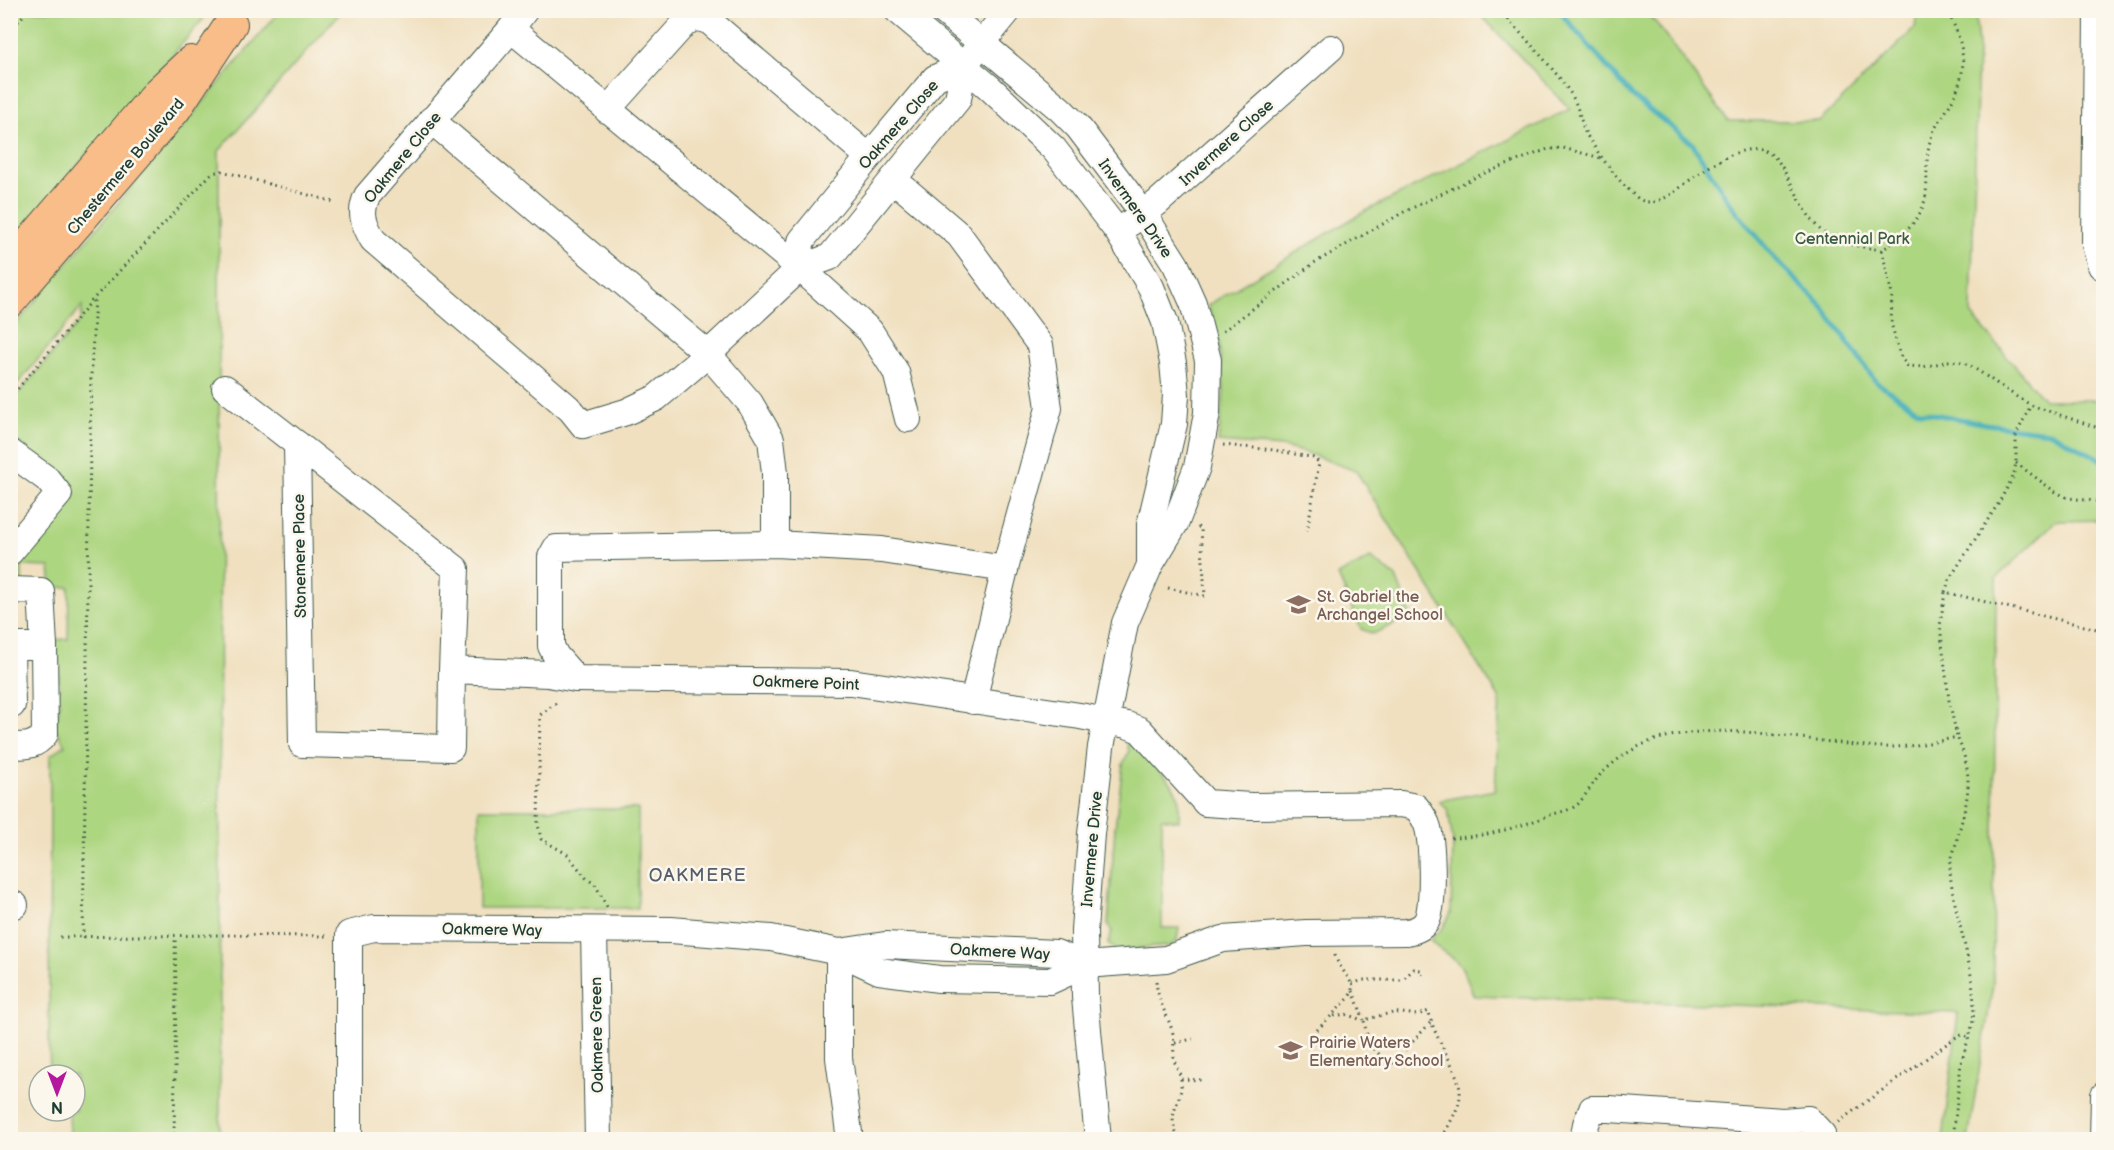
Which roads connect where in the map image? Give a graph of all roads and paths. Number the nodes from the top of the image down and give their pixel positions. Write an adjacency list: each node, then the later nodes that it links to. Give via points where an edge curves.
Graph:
1 (28, 10): 10 (path)
2 (897, 10): 13 (street, Invermere Drive)
3 (942, 10): 11 (street, Invermere Drive)
4 (1009, 10): 11 (street)
5 (1500, 10): 17 (path, via 1572,96 1586,133)
6 (1947, 10): 22 (path, via 1961,43 1963,74 1958,91 1931,136 1924,204 1907,230)
7 (2097, 10): 24 (street, via 2095,245)
8 (237, 17): 23 (main road, Chestermere Boulevard, via 159,92); 27 (main road, Chestermere Boulevard, via 175,109)
9 (518, 20): 14 (street, Oakmere Close); 15 (street, Oakmere Close)
10 (10, 31)
11 (982, 44): 13 (street); 20 (street, Invermere Drive, via 1078,127)
12 (1331, 48): 20 (street, Invermere Close)
13 (964, 65): 16 (street, Oakmere Close, via 935,78); 18 (street, Oakmere Close, via 958,99); 21 (street, Invermere Drive, via 1054,149)
14 (607, 110): 16 (street, via 685,22 696,17 709,21); 25 (street, Oakmere Close)
15 (431, 120): 29 (street); 29 (street, Oakmere Close, via 367,196 362,205 365,226 373,240 571,410 583,425 656,398)
16 (868, 157): 25 (street, Oakmere Close, via 801,241)
17 (1603, 159): 22 (path, via 1632,194 1641,200 1658,201 1723,159 1741,151 1767,152 1778,159 1811,221 1823,234 1845,244); 28 (path, via 1563,148 1548,149 1480,175 1314,263)
18 (893, 179): 25 (street, Oakmere Close, via 830,257); 45 (street, via 958,235 1040,345 1048,408)
19 (334, 202): 26 (path, via 217,170)
20 (1143, 213): 21 (street, Invermere Close); 44 (street, Invermere Drive, via 1176,265 1193,303 1208,360 1208,413 1197,467 1176,522)
21 (1118, 232): 44 (street, Invermere Drive, via 1151,287 1165,322 1173,363 1174,424 1150,525)
22 (1882, 250): 32 (path, via 1892,295 1891,323 1907,366 1923,368 1961,362)
23 (10, 266)
24 (2103, 266)
25 (800, 268): 29 (street, Oakmere Close); 33 (street, via 870,331 896,372)
26 (95, 297): 31 (path); 65 (path)
27 (10, 301)
28 (1221, 333)
29 (708, 354): 42 (street, via 750,403 771,439)
30 (225, 388): 35 (street)
31 (10, 398)
32 (2031, 405): 34 (path); 38 (path, via 2016,435)
33 (908, 419)
34 (2103, 430)
35 (297, 444): 52 (street, Stonemere Place, via 456,569); 52 (street, Stonemere Place, via 302,744 452,748)
36 (1215, 444): 41 (path, via 1315,458 1319,463)
37 (10, 452): 43 (street, via 47,479 59,494)
38 (2016, 463): 39 (path, via 2068,498); 48 (path, via 2013,477)
39 (2103, 502)
40 (1190, 525): 46 (path, via 1201,528 1205,596)
41 (1307, 531)
42 (775, 544): 45 (street, via 882,550); 53 (street, via 556,548 551,558 551,646)
43 (10, 552)
44 (1150, 565): 57 (street, Invermere Drive, via 1125,623)
45 (1005, 569): 54 (street)
46 (1168, 588)
47 (10, 590): 51 (street, via 41,591)
48 (1945, 592): 49 (path); 58 (path, via 1940,626)
49 (2097, 629)
50 (11, 646): 51 (street); 56 (street)
51 (44, 646): 59 (street, via 45,734 39,742 28,746)
52 (452, 670): 53 (street)
53 (576, 679): 54 (street, Oakmere Point, via 851,682)
54 (973, 701): 57 (street, Oakmere Point)
55 (556, 703): 61 (path, via 540,715 541,839 567,854 595,884)
56 (10, 705)
57 (1106, 721): 68 (street, Invermere Drive, via 1091,834); 68 (street, Oakmere Point, via 1140,730 1206,803 1416,807 1428,828 1433,897 1425,924 1416,931 1223,939 1166,959)
58 (1957, 737): 60 (path, via 1883,747 1773,734 1686,734 1649,742 1627,753 1601,775 1576,806 1514,829); 76 (path, via 1968,770 1969,792 1950,868 1969,965 1974,1024)
59 (10, 746)
60 (1450, 838)
61 (602, 922): 67 (street, Oakmere Way, via 771,938); 86 (street, Oakmere Way, via 374,928 349,934); 87 (street, Oakmere Green)
62 (174, 936): 63 (path); 65 (path); 85 (path)
63 (327, 936)
64 (60, 938): 65 (path)
65 (83, 938)
66 (1335, 948): 71 (path, via 1338,966)
67 (839, 952): 68 (street, Oakmere Way, via 879,971 939,979 1050,981); 88 (street, via 839,1058)
68 (1085, 965): 89 (street, Invermere Drive)
69 (1422, 975): 71 (path, via 1421,970 1414,969 1402,980 1364,980)
70 (1156, 976): 78 (path, via 1158,998)
71 (1352, 984): 72 (path, via 1348,999); 73 (path)
72 (1331, 1016): 73 (path, via 1346,1014); 75 (path)
73 (1364, 1020): 74 (path, via 1403,1013 1414,1017 1429,1011); 74 (path, via 1371,1048 1392,1064)
74 (1430, 1023): 92 (path, via 1453,1068 1460,1095)
75 (1317, 1030)
76 (1969, 1037): 84 (path, via 1959,1035); 94 (path, via 1961,1063)
77 (1193, 1039): 78 (path)
78 (1175, 1043): 79 (path, via 1174,1059)
79 (1181, 1079): 80 (path); 90 (path, via 1172,1122)
80 (1202, 1080)
81 (2103, 1095): 83 (street)
82 (1356, 1132): 91 (path)
83 (2102, 1136)
84 (1822, 1137): 93 (street, via 1808,1119 1783,1121 1592,1109)
85 (174, 1140)
86 (349, 1140)
87 (598, 1140)
88 (850, 1140)
89 (1098, 1140)
90 (1180, 1140)
91 (1354, 1140)
92 (1441, 1140)
93 (1583, 1140)
94 (1953, 1140)

